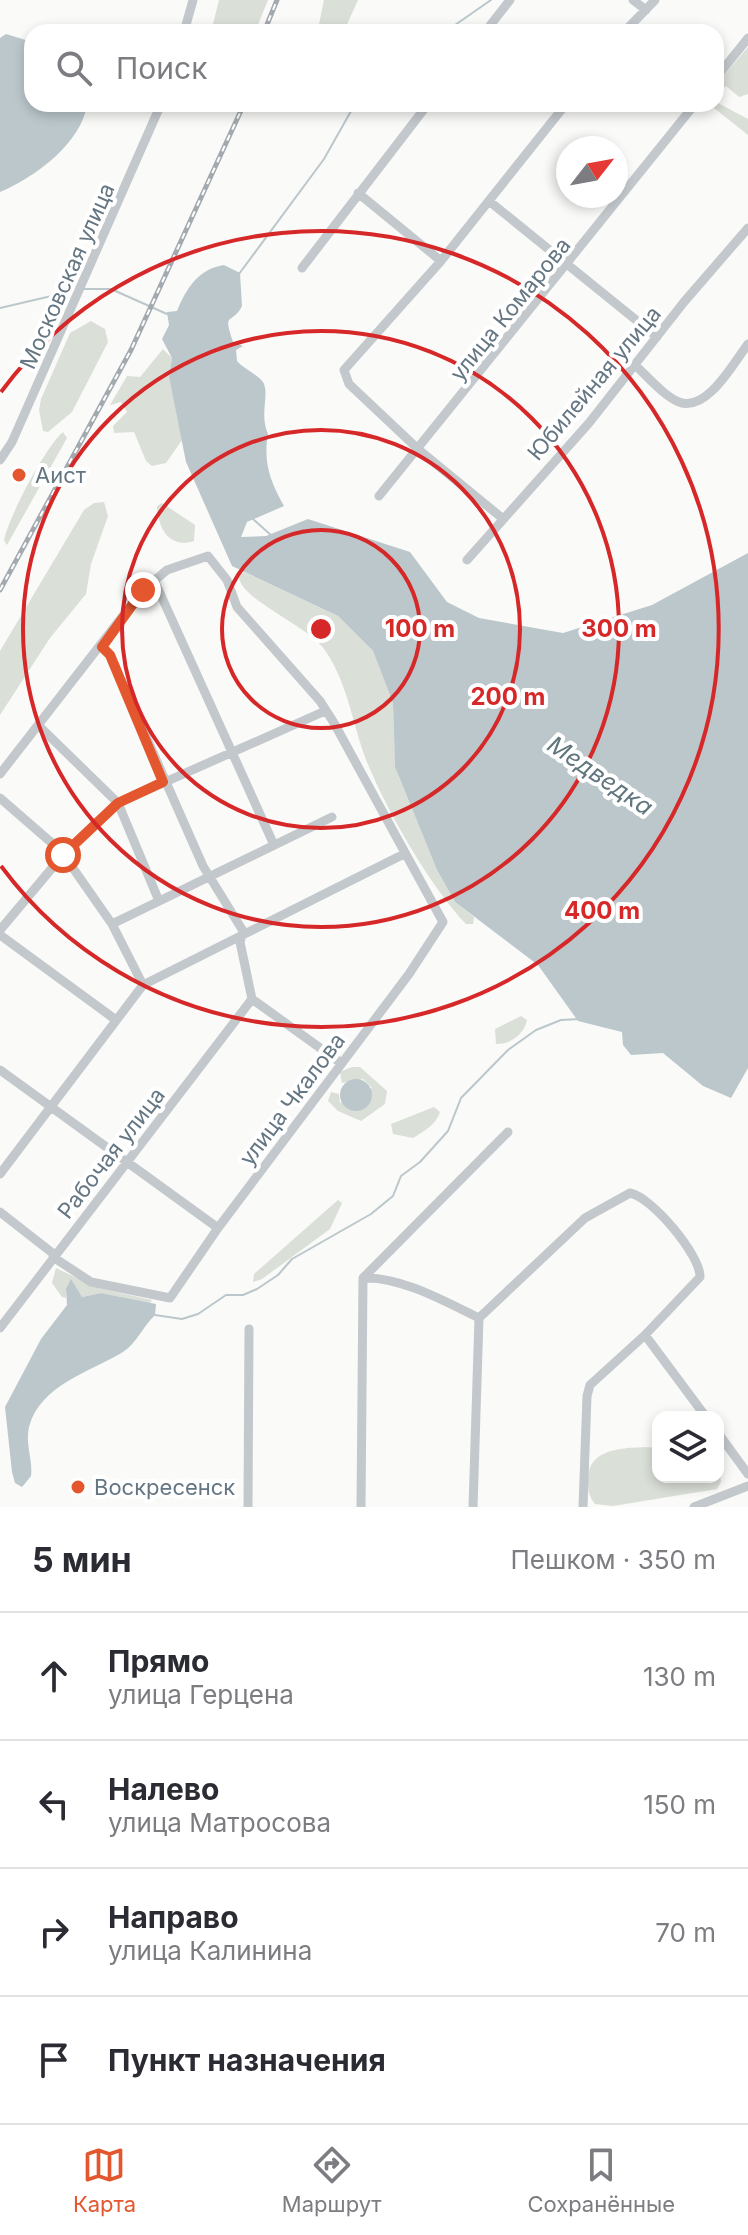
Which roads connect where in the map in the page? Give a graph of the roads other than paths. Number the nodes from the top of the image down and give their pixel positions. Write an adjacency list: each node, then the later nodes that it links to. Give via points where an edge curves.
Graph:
1 (193, 0): 6 (street)
2 (510, 0): 7 (street)
3 (633, 0): 5 (street)
4 (655, 0): 5 (street)
5 (646, 10): 8 (street)
6 (186, 24)
7 (491, 24)
8 (632, 24)
9 (748, 38): 10 (street)
10 (724, 68)
11 (158, 112): 25 (street, Московская улица)
12 (422, 112): 15 (street)
13 (560, 112): 16 (street)
14 (689, 112): 19 (street, улица Комарова)
15 (358, 193): 18 (street); 20 (street)
16 (489, 201): 18 (street); 19 (street)
17 (748, 228): 21 (street, Юбилейная улица)
18 (441, 261): 24 (street, via 347,365 345,377)
19 (568, 265): 21 (street); 24 (street, улица Комарова)
20 (302, 268)
21 (657, 337): 23 (street, Юбилейная улица)
22 (748, 344): 23 (street, via 705,398 693,403 676,401)
23 (635, 365): 27 (street, Юбилейная улица)
24 (419, 450): 26 (street, улица Комарова); 27 (street)
25 (0, 458)
26 (379, 496)
27 (502, 518): 28 (street, Юбилейная улица)
28 (467, 560)
29 (154, 580): 30 (street); 31 (street, via 208,556 227,580 237,607); 33 (street)
30 (102, 647): 32 (street); 35 (street)
31 (325, 711): 33 (street); 40 (street)
32 (39, 726): 34 (street); 37 (street)
33 (232, 751): 35 (street); 39 (street)
34 (0, 774)
35 (163, 782): 37 (street); 42 (street)
36 (0, 798): 41 (street)
37 (118, 803): 41 (street); 43 (street)
38 (332, 817): 39 (street)
39 (274, 845): 42 (street)
40 (404, 854): 46 (street); 50 (street, улица Чкалова, via 443,922)
41 (63, 855): 44 (street); 45 (street)
42 (211, 876): 43 (street); 46 (street)
43 (159, 901): 44 (street)
44 (112, 924): 47 (street)
45 (0, 932): 49 (street)
46 (242, 937): 47 (street); 48 (street)
47 (143, 985): 49 (street)
48 (252, 999): 50 (street); 54 (street, Рабочая улица)
49 (116, 1020): 52 (street)
50 (341, 1063): 57 (street, улица Чкалова)
51 (0, 1070): 52 (street)
52 (53, 1105): 54 (street); 55 (street)
53 (508, 1132): 59 (street)
54 (128, 1160): 57 (street); 58 (street, Рабочая улица)
55 (0, 1174)
56 (0, 1212): 58 (street)
57 (218, 1228): 58 (street, улица Чкалова, via 170,1298 91,1282)
58 (54, 1256): 61 (street, Рабочая улица)
59 (363, 1278): 60 (street, via 395,1283); 69 (street)
60 (479, 1318): 63 (street, via 585,1218 630,1193 644,1198 700,1266 700,1277); 70 (street)
61 (0, 1328)
62 (249, 1329): 68 (street)
63 (645, 1335): 64 (street); 71 (street, via 590,1385)
64 (702, 1411)
65 (724, 1441): 66 (street)
66 (748, 1474)
67 (748, 1486): 72 (street)
68 (248, 1507)
69 (361, 1507)
70 (473, 1507)
71 (583, 1507)
72 (694, 1507)

